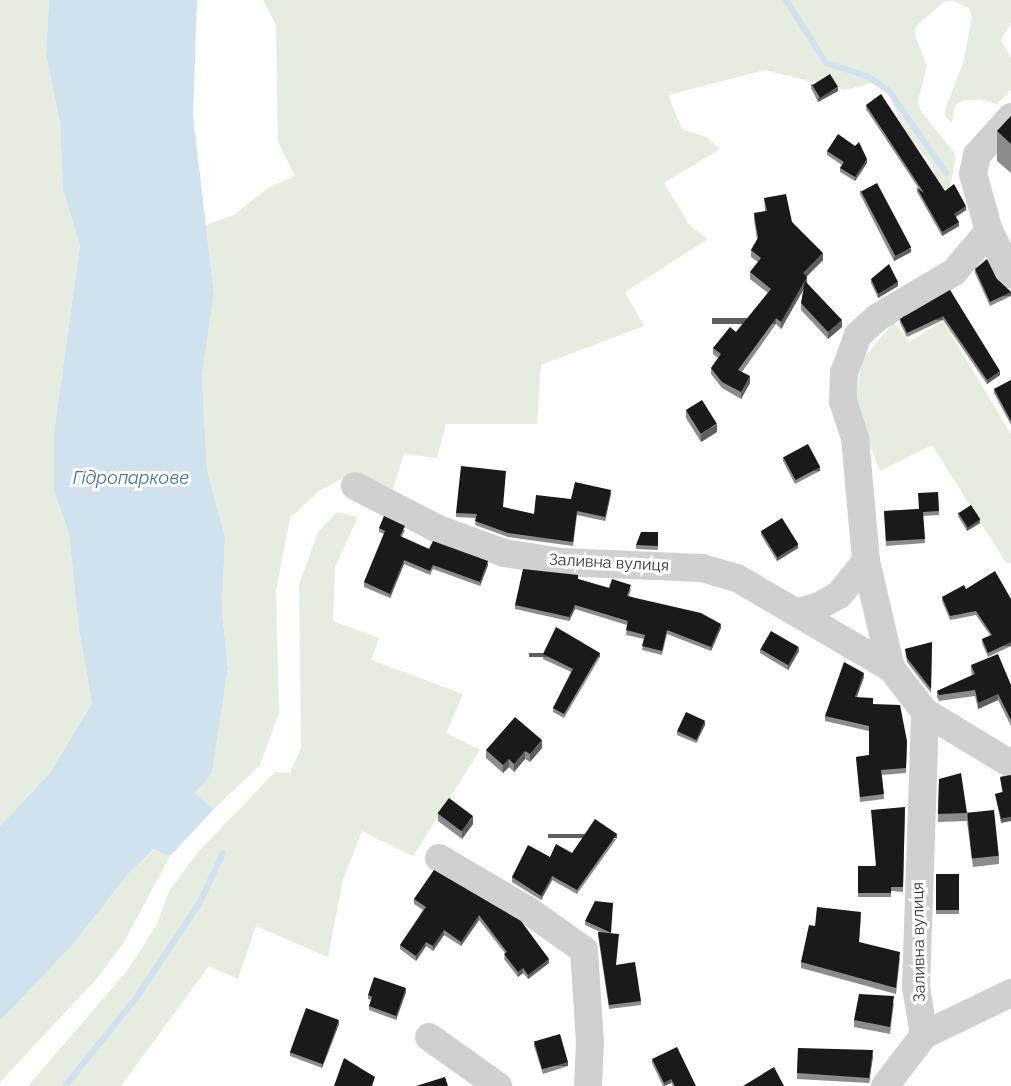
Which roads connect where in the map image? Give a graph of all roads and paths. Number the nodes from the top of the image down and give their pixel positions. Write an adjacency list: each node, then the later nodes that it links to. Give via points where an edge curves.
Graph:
1 (1011, 117): 2 (street, via 977,155 973,174)
2 (989, 231): 3 (street); 5 (street, Заливна вулиця, via 954,272 878,317 858,335 844,373 843,401 855,438)
3 (1011, 275)
4 (355, 486): 6 (street, Заливна вулиця, via 438,529 504,553 561,562 702,568 737,578)
5 (866, 561): 6 (street, via 840,594 817,608); 7 (street, Заливна вулиця)
6 (797, 612): 7 (street, Заливна вулиця)
7 (891, 668): 8 (street, Заливна вулиця)
8 (925, 712): 9 (street, Заливна вулиця); 12 (street, Заливна вулиця, via 916,987)
9 (1011, 764)
10 (439, 858): 15 (street, via 526,909 584,950 590,1042)
11 (1011, 993): 12 (street)
12 (924, 1035): 16 (street)
13 (429, 1037): 14 (street)
14 (498, 1086)
15 (588, 1086)
16 (885, 1086)

